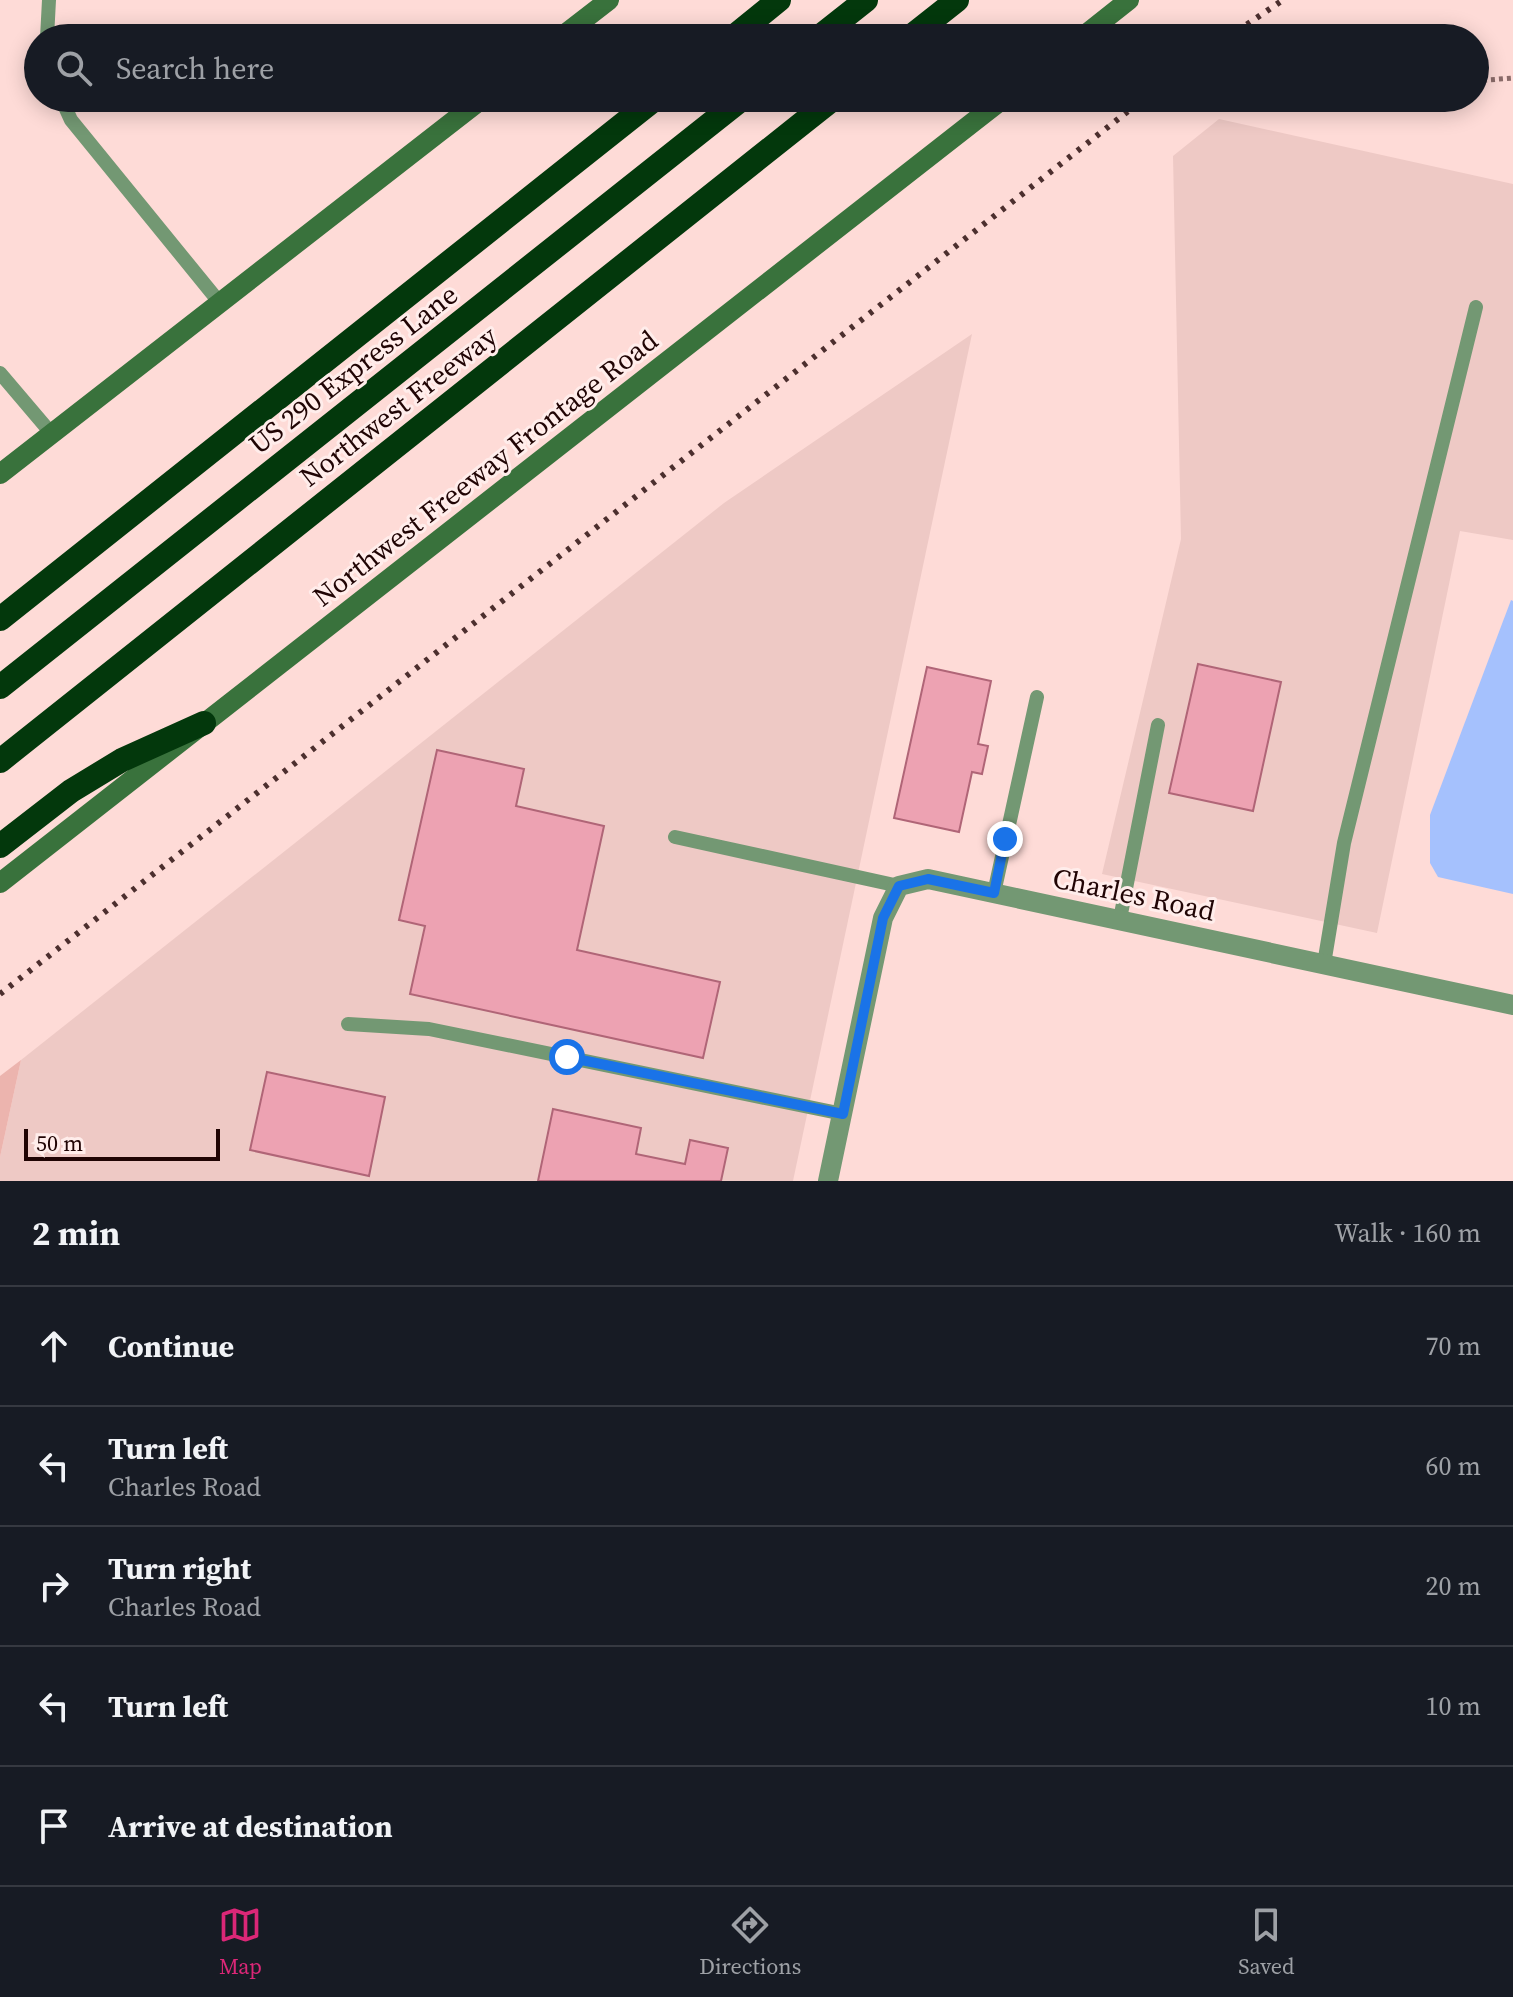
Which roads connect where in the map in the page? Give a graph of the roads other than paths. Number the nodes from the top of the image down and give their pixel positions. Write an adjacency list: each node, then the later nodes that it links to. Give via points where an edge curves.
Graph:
1 (49, 0): 7 (lane)
2 (609, 0): 8 (main road)
3 (779, 0): 9 (highway)
4 (866, 0): 10 (highway)
5 (957, 0): 11 (highway)
6 (1129, 0): 12 (main road)
7 (48, 24)
8 (578, 24)
9 (749, 24)
10 (836, 24)
11 (927, 24)
12 (1099, 24)
13 (67, 112): 19 (lane)
14 (465, 112): 19 (main road)
15 (638, 112): 24 (highway)
16 (725, 112): 25 (highway, US 290 Express Lane)
17 (816, 112): 29 (highway, Northwest Freeway)
18 (986, 112): 27 (main road, Northwest Freeway Frontage Road)
19 (220, 303): 22 (main road)
20 (1476, 307): 36 (lane, via 1344,843)
21 (0, 373): 22 (lane)
22 (51, 433): 23 (main road)
23 (0, 474)
24 (0, 619)
25 (0, 687)
26 (1037, 697): 34 (lane)
27 (204, 723): 31 (highway, via 122,760 71,791); 32 (main road, Northwest Freeway Frontage Road)
28 (1158, 725): 35 (lane)
29 (0, 761)
30 (675, 837): 33 (lane)
31 (0, 846)
32 (0, 883)
33 (899, 886): 34 (street, Charles Road, via 928,879); 39 (street, via 883,918)
34 (994, 893): 35 (street, Charles Road)
35 (1120, 919): 36 (street, Charles Road)
36 (1324, 964): 37 (street, Charles Road)
37 (1513, 1005)
38 (348, 1024): 39 (lane, via 429,1029)
39 (843, 1114): 40 (street)
40 (828, 1181)

